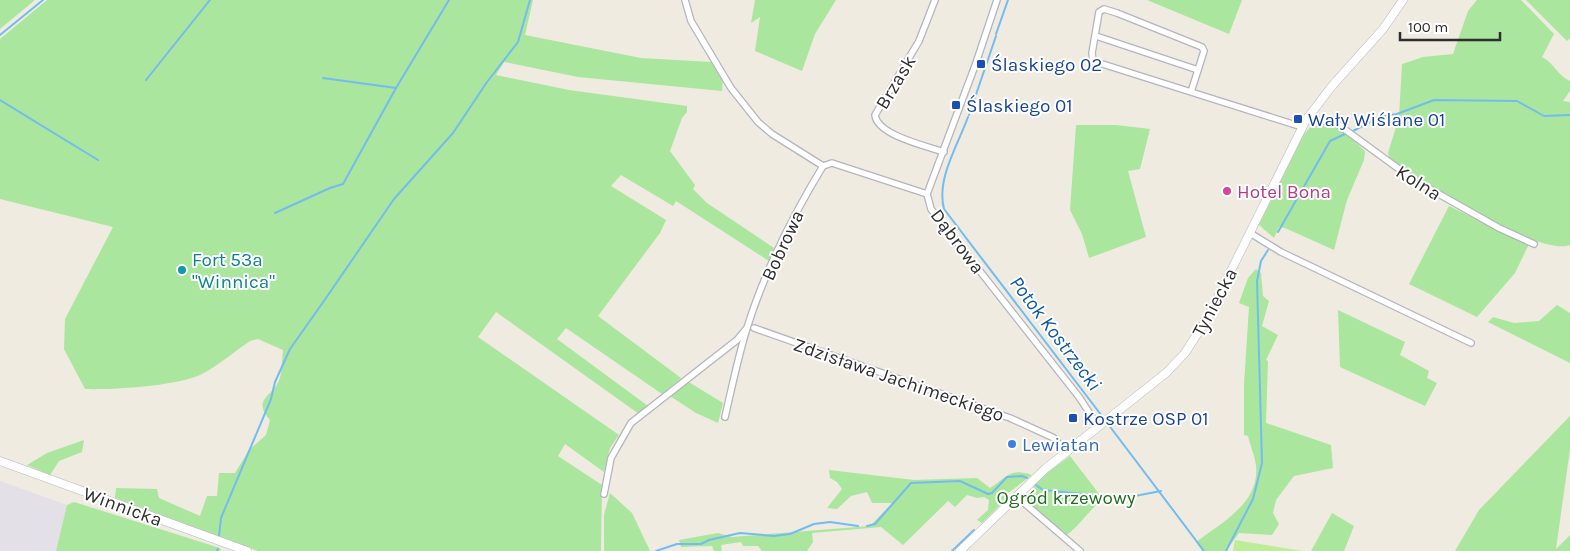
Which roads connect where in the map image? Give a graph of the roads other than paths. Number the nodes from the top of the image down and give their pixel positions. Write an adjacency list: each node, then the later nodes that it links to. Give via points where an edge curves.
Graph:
1 (685, 0): 11 (street, via 691,21 731,88 758,122)
2 (935, 0): 10 (street, Brzask, via 920,41 875,115 883,130)
3 (997, 0): 10 (street, Dąbrowa)
4 (1404, 0): 8 (street, Tyniecka)
5 (1096, 36): 6 (street); 6 (street, via 1099,12 1104,9 1117,13 1202,47 1204,51); 7 (street, via 1092,59 1097,64)
6 (1198, 70): 7 (street)
7 (1190, 92): 9 (street)
8 (1307, 118): 9 (street, Tyniecka); 14 (street, Kolna, via 1336,123 1414,180)
9 (1302, 128): 13 (street, Tyniecka)
10 (944, 152): 12 (street, Dąbrowa)
11 (823, 166): 12 (street, via 832,162); 15 (street, Bobrowa, via 780,243)
12 (927, 194): 18 (street, Dąbrowa, via 931,209)
13 (1250, 233): 16 (street, via 1281,252); 18 (street, Tyniecka, via 1208,317 1185,353 1166,373)
14 (1534, 244)
15 (751, 328): 17 (street, Bobrowa); 19 (street, Zdzisława Jachimeckiego, via 1010,418 1054,438); 21 (street, Bobrowa, via 642,413 622,435 611,458)
16 (1471, 343)
17 (725, 416)
18 (1101, 424): 19 (street, Tyniecka)
19 (1066, 452): 22 (street, Tyniecka)
20 (0, 461): 23 (street, Winnicka)
21 (604, 494)
22 (1016, 496): 24 (street, Tyniecka); 25 (street)
23 (247, 551)
24 (960, 551)
25 (1080, 551)

